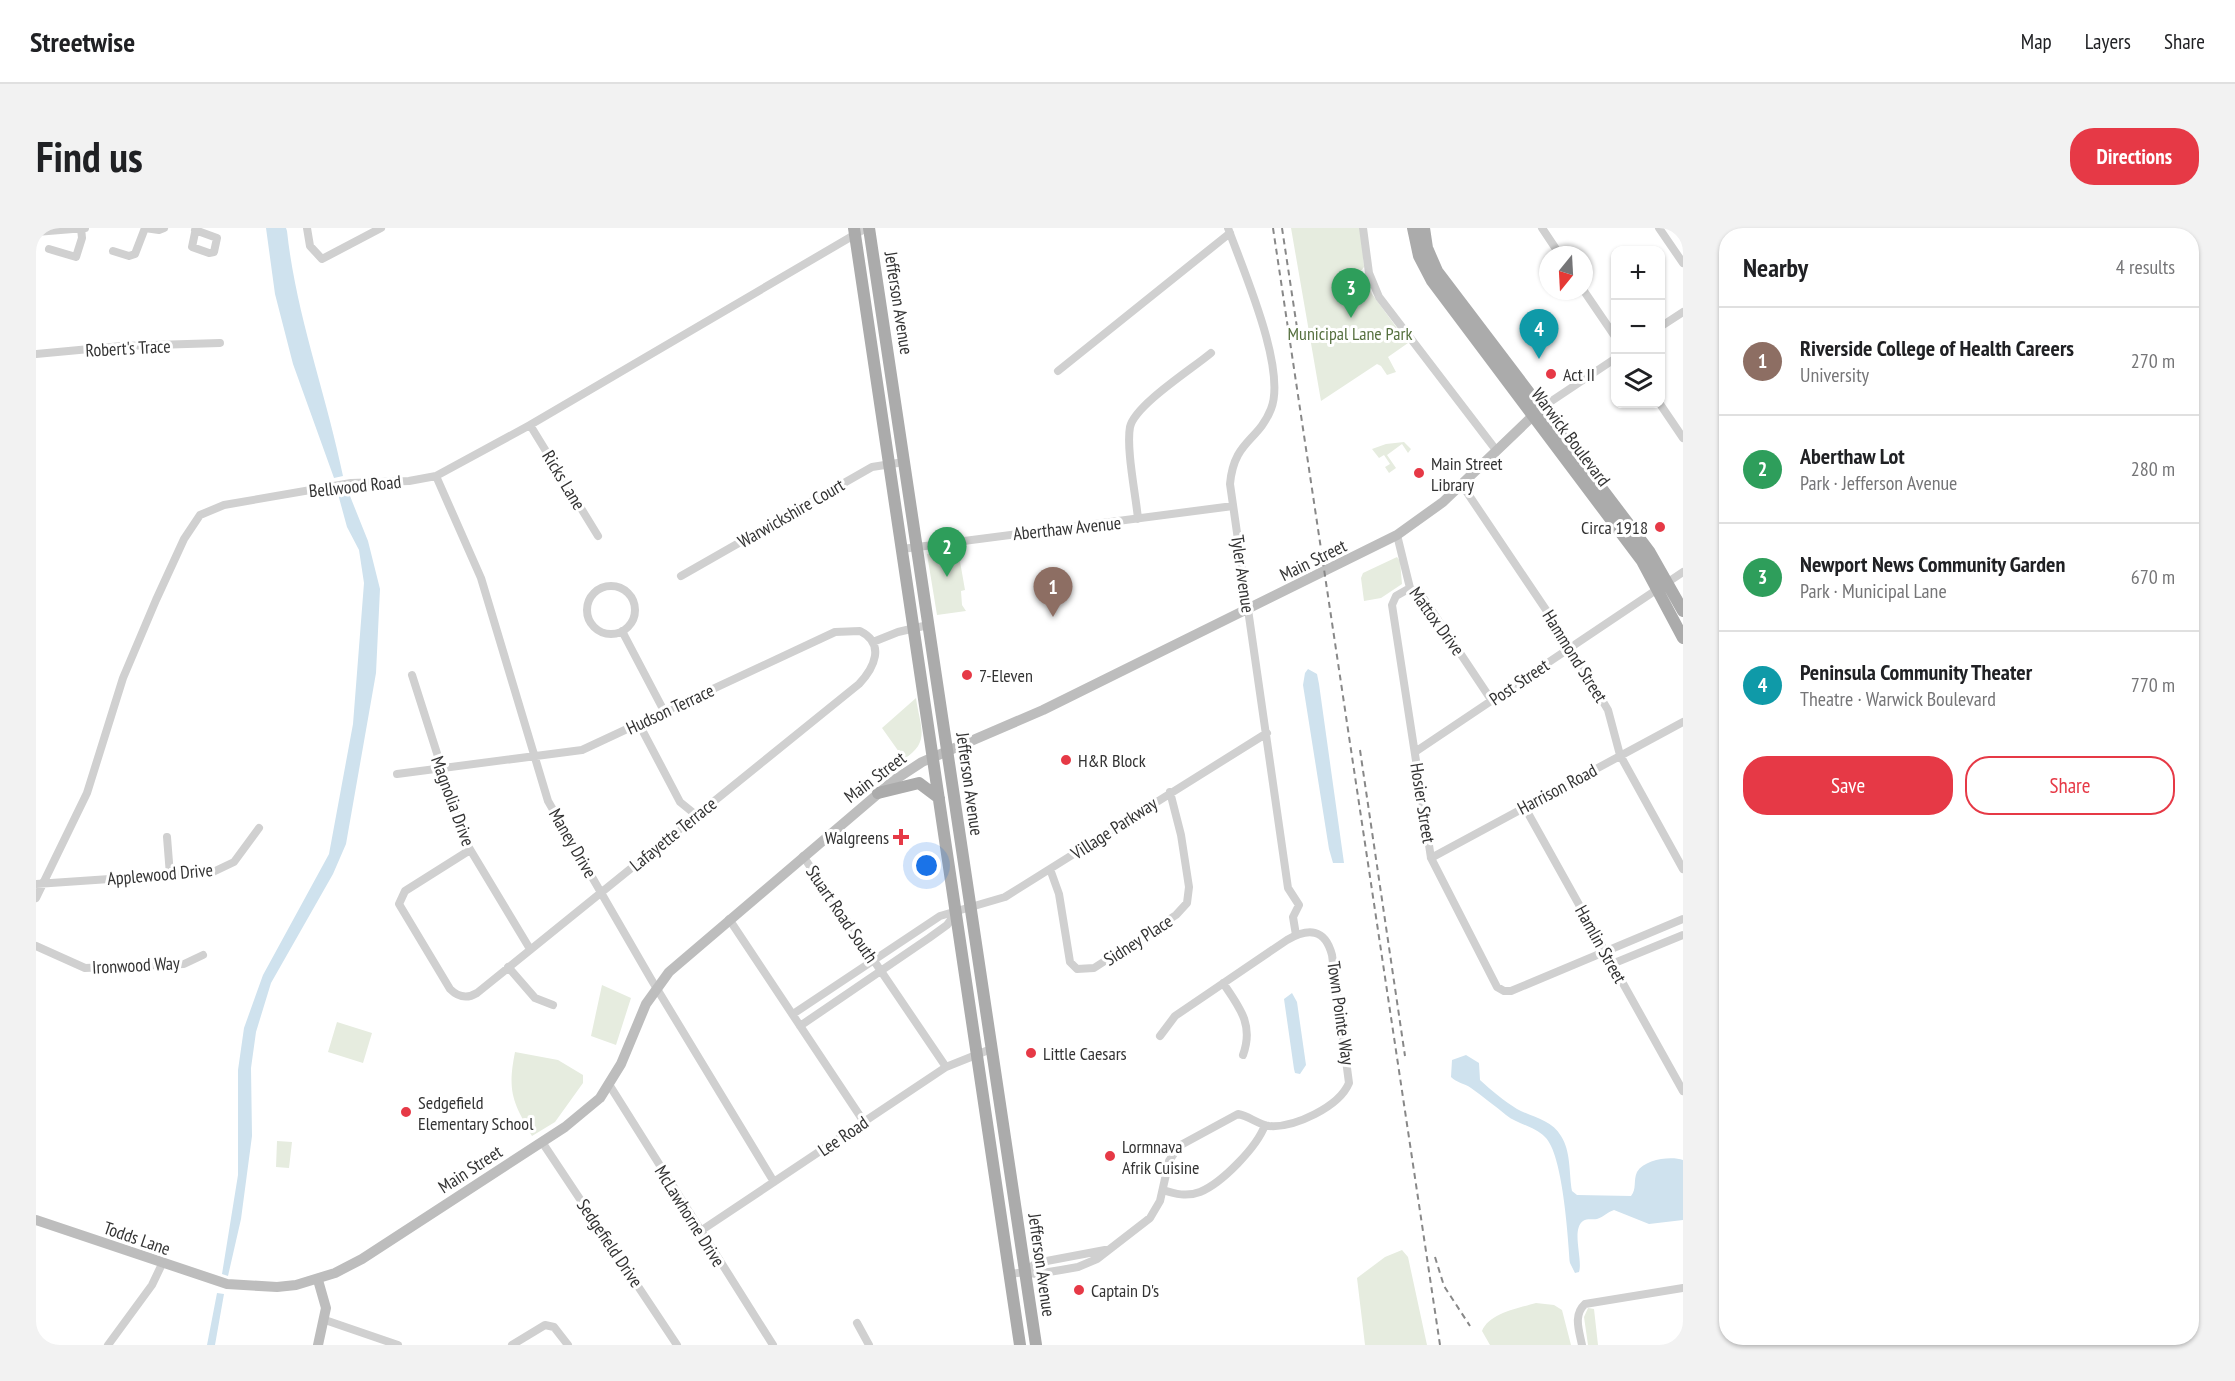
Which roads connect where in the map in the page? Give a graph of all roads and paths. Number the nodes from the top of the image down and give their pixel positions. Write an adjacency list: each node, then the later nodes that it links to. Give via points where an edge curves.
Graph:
1 (83, 228): 11 (street); 16 (street, via 76,257)
2 (145, 228): 3 (street); 17 (street, via 135,254)
3 (164, 228)
4 (307, 228): 5 (street, via 310,246 322,259)
5 (381, 228)
6 (1364, 228): 32 (street, via 1369,273 1379,297)
7 (1413, 228): 29 (main road, Warwick Boulevard, via 1419,256 1432,280)
8 (1424, 228): 29 (main road, Warwick Boulevard, via 1437,271)
9 (1542, 228): 15 (street)
10 (1659, 228): 18 (street)
11 (54, 229): 14 (street)
12 (861, 230): 30 (street, Bellwood Road); 33 (main road, Jefferson Avenue); 34 (main road, Jefferson Avenue)
13 (1229, 231): 27 (street); 37 (street, Tyler Avenue, via 1271,353 1276,382 1265,421 1235,456 1230,484)
14 (36, 232)
15 (1554, 246)
16 (49, 249)
17 (113, 251)
18 (1683, 263)
19 (1590, 300): 22 (street)
20 (1683, 312): 21 (street)
21 (1665, 324)
22 (1611, 331)
23 (220, 343): 24 (street, Robert's Trace)
24 (36, 354)
25 (1211, 354): 38 (street, via 1144,407 1132,422 1129,438)
26 (1611, 361): 29 (street, Main Street)
27 (1058, 371)
28 (1663, 408): 31 (street)
29 (1537, 411): 32 (main road, Main Street); 45 (main road, Warwick Boulevard, via 1642,561)
30 (530, 425): 35 (street, Bellwood Road); 40 (street, Ricks Lane)
31 (1683, 438)
32 (1496, 450): 36 (main road, Main Street)
33 (904, 462): 34 (street, Warwickshire Court); 41 (main road, Jefferson Avenue)
34 (889, 463): 42 (main road, Jefferson Avenue); 44 (street, Warwickshire Court, via 872,467)
35 (436, 476): 64 (street, Maney Drive, via 481,578); 81 (street, Bellwood Road, via 351,483 224,505 197,518 184,538 131,658 87,793)
36 (1462, 485): 39 (main road, Main Street); 54 (street, Hammond Street)
37 (1233, 506): 38 (street, Aberthaw Avenue); 47 (street, Tyler Avenue)
38 (1138, 519): 41 (street, Aberthaw Avenue)
39 (1397, 535): 46 (street, Mattox Drive); 47 (main road, Main Street)
40 (598, 536)
41 (917, 547): 42 (street, Aberthaw Avenue); 49 (main road, Jefferson Avenue)
42 (902, 549): 50 (main road, Jefferson Avenue)
43 (1683, 572): 45 (street, Post Street)
44 (681, 576)
45 (1664, 585): 48 (main road, Warwick Boulevard); 52 (main road, Warwick Boulevard); 54 (street, Post Street)
46 (1410, 588): 56 (street, Mattox Drive, via 1419,592); 62 (street, Hosier Street, via 1396,596 1392,605)
47 (1248, 610): 60 (street, Tyler Avenue); 61 (main road, Main Street, via 1043,711)
48 (1683, 611)
49 (928, 625): 50 (street); 61 (main road, Jefferson Avenue)
50 (913, 628): 53 (street); 65 (main road, Jefferson Avenue)
51 (622, 631): 51 (street, via 634,614 631,597 616,587 599,590 588,605 590,622 604,633); 57 (street)
52 (1683, 638)
53 (873, 642): 57 (street, Hudson Terrace, via 860,631 835,632); 72 (street, Lafayette Terrace, via 873,666 858,684)
54 (1571, 648): 56 (street, Post Street); 63 (street, Hammond Street, via 1608,710)
55 (412, 675): 66 (street, Magnolia Drive)
56 (1492, 701): 62 (street, Post Street)
57 (664, 711): 59 (street, Hudson Terrace)
58 (1683, 722): 63 (street, Harrison Road)
59 (639, 724): 64 (street, Hudson Terrace, via 582,750); 72 (street, via 680,802)
60 (1267, 733): 68 (street, Village Parkway); 88 (street, Tyler Avenue, via 1288,888 1299,905 1293,918)
61 (947, 751): 65 (main road, Main Street); 84 (main road, Jefferson Avenue)
62 (1415, 752): 77 (street, Hosier Street)
63 (1620, 755): 71 (street, Harrison Road); 79 (street, Hammond Street)
64 (533, 757): 66 (street, Hudson Terrace); 82 (street, Maney Drive, via 557,820)
65 (933, 757): 69 (main road, Main Street); 70 (main road, Jefferson Avenue)
66 (440, 769): 67 (street, Hudson Terrace); 75 (street, Magnolia Drive)
67 (397, 774)
68 (1170, 792): 78 (street, Village Parkway); 78 (street, Sidney Place, via 1188,875 1187,903 1176,915 1094,968 1077,969 1070,962 1061,903)
69 (878, 793): 70 (main road, via 919,783); 76 (main road, Main Street)
70 (939, 798): 85 (main road, Jefferson Avenue)
71 (1524, 806): 77 (street, Harrison Road); 94 (street, Hamlin Street)
72 (696, 815): 82 (street, Lafayette Terrace)
73 (259, 828): 80 (street, Applewood Drive, via 234,862 213,872)
74 (167, 837): 80 (street)
75 (470, 850): 92 (street, Magnolia Drive); 98 (street, Lafayette Terrace, via 405,891 400,899 401,911 448,985 460,996 472,995)
76 (803, 856): 86 (main road, Main Street); 96 (street, Stuart Road South)
77 (1431, 858): 94 (street, Hosier Street, via 1497,987 1509,992)
78 (1050, 869): 84 (street, Village Parkway, via 1005,897)
79 (1683, 869)
80 (170, 874): 81 (street, Applewood Drive)
81 (39, 884): 83 (street, Bellwood Road)
82 (601, 892): 92 (street, Lafayette Terrace); 101 (street, Maney Drive)
83 (36, 898)
84 (971, 909): 85 (street, Village Parkway); 106 (main road, Jefferson Avenue)
85 (956, 913): 90 (street, Village Parkway, via 940,916); 93 (street, Village Parkway, via 947,925); 107 (main road, Jefferson Avenue)
86 (729, 919): 101 (main road, Main Street, via 679,962); 103 (street)
87 (1683, 919): 94 (street)
88 (1296, 935): 100 (street); 113 (street, Town Pointe Way, via 1305,931 1315,933 1331,948 1349,1083 1343,1094 1303,1121)
89 (1683, 935): 97 (street)
90 (902, 942): 93 (street); 96 (street, Village Parkway)
91 (36, 946): 95 (street, Ironwood Way, via 85,968 184,964)
92 (530, 949): 98 (street, Lafayette Terrace)
93 (908, 952): 99 (street, Village Parkway)
94 (1605, 952): 97 (street, Hamlin Street)
95 (203, 955)
96 (873, 961): 99 (street, Stuart Road South); 103 (street, Village Parkway)
97 (1612, 964): 111 (street, Hamlin Street)
98 (508, 967): 102 (street, via 535,998)
99 (880, 972): 104 (street, Village Parkway); 109 (street, Stuart Road South)
100 (1223, 983): 105 (street, via 1174,1016); 108 (street, via 1248,1023)
101 (656, 988): 110 (main road, Main Street, via 639,1016); 115 (street, Maney Drive)
102 (553, 1005)
103 (792, 1014): 104 (street)
104 (800, 1026): 112 (street)
105 (1160, 1036)
106 (992, 1049): 107 (street, Lee Road); 120 (main road, Jefferson Avenue)
107 (977, 1054): 109 (street, Lee Road); 121 (main road, Jefferson Avenue)
108 (1243, 1055)
109 (946, 1067): 112 (street, Lee Road)
110 (610, 1086): 114 (main road, Main Street, via 582,1114); 118 (street, McLawhorne Drive)
111 (1683, 1090)
112 (864, 1122): 115 (street, Lee Road)
113 (1265, 1125): 116 (street, via 1253,1147 1207,1188 1191,1194); 116 (street, via 1234,1114 1186,1140 1169,1161)
114 (542, 1142): 122 (main road, Main Street, via 362,1259); 132 (street, Sedgefield Drive)
115 (774, 1182): 118 (street, Lee Road)
116 (1163, 1190): 120 (street, via 1150,1218 1097,1259 1078,1267 1036,1274)
117 (36, 1220): 119 (main road, Todds Lane)
118 (699, 1232): 133 (street, McLawhorne Drive)
119 (162, 1264): 123 (main road, Todds Lane); 127 (street, via 152,1285)
120 (1025, 1272): 121 (street); 136 (main road, Jefferson Avenue)
121 (1010, 1274): 135 (main road, Jefferson Avenue)
122 (318, 1280): 123 (main road, Main Street, via 276,1287); 125 (main road)
123 (227, 1284)
124 (1683, 1288): 137 (street, via 1585,1304 1577,1319)
125 (326, 1320): 128 (main road); 129 (street)
126 (858, 1323): 134 (street)
127 (108, 1345)
128 (318, 1345)
129 (398, 1345)
130 (512, 1345): 131 (street, via 544,1325 558,1331)
131 (568, 1345)
132 (677, 1345)
133 (772, 1345)
134 (869, 1345)
135 (1020, 1345)
136 (1036, 1345)
137 (1582, 1345)

